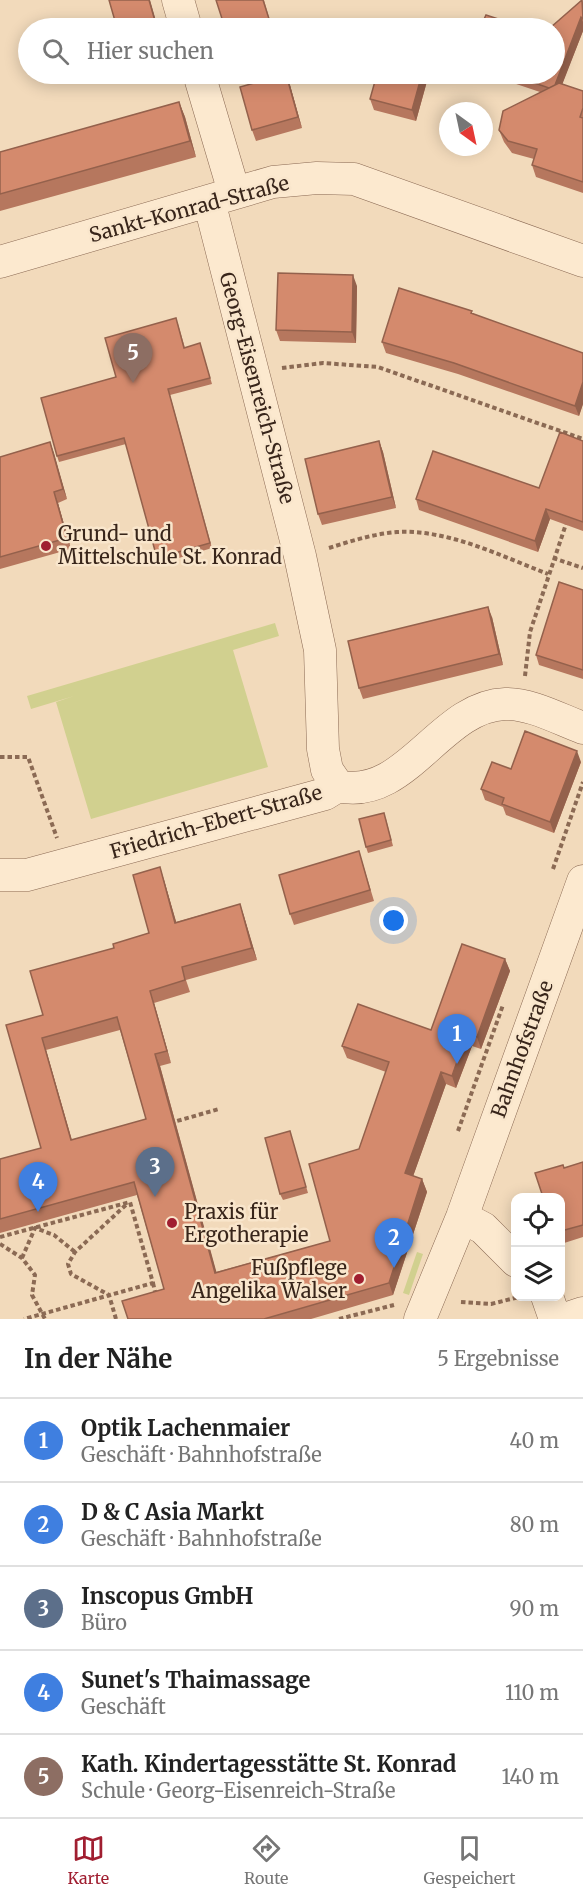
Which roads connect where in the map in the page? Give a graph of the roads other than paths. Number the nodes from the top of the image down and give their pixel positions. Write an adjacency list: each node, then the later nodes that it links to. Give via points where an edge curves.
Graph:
1 (178, 0): 2 (street)
2 (183, 18)
3 (202, 84): 4 (street, Georg-Eisenreich-Straße)
4 (222, 197): 5 (street, Sankt-Konrad-Straße, via 273,182 317,177 354,179); 6 (street, Sankt-Konrad-Straße); 8 (street, Georg-Eisenreich-Straße, via 254,375 320,650 323,749 327,770)
5 (583, 261)
6 (0, 262)
7 (583, 728): 8 (street, Friedrich-Ebert-Straße, via 521,705 486,707 455,724 401,769 353,789)
8 (338, 786): 9 (street, Friedrich-Ebert-Straße, via 325,794 27,875)
9 (0, 875)
10 (583, 881): 11 (street, Bahnhofstraße)
11 (462, 1217): 12 (street, via 483,1228); 14 (street, Bahnhofstraße)
12 (511, 1256)
13 (549, 1301): 16 (street)
14 (412, 1311)
15 (583, 1313): 17 (street)
16 (555, 1319)
17 (565, 1319)

